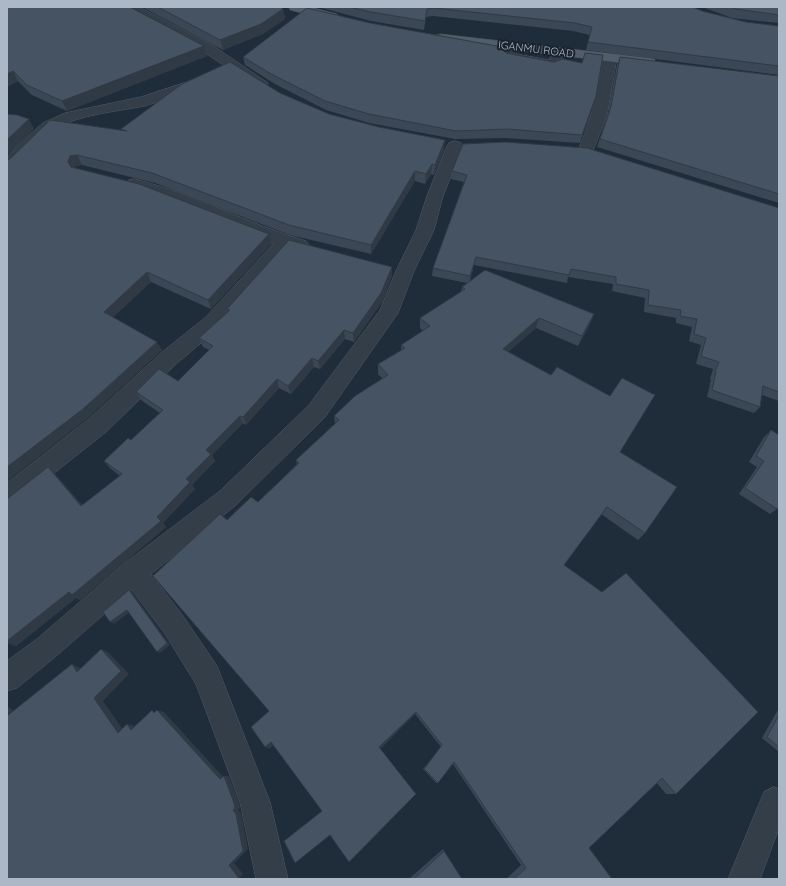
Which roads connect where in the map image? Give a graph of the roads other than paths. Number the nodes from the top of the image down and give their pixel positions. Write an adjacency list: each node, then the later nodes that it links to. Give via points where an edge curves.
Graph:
1 (129, 7): 7 (street, via 207,48)
2 (324, 7): 3 (main road, via 348,17)
3 (301, 11)
4 (510, 46): 5 (street, via 510,57 552,65); 6 (main road, IGANMU ROAD, via 427,32 662,60)
5 (559, 52): 6 (main road, IGANMU ROAD)
6 (610, 58): 10 (street, via 604,106 596,131 579,150)
7 (228, 67): 8 (street); 11 (street, via 178,90 144,101 41,124)
8 (275, 91)
9 (455, 145): 16 (street, via 425,230 398,269 388,313 317,411 228,498)
10 (601, 155)
11 (7, 168)
12 (119, 180): 13 (street, via 178,198)
13 (286, 242): 14 (street); 15 (street, via 213,322 168,359 98,425)
14 (316, 249)
15 (7, 498)
16 (134, 572): 17 (street); 19 (street, via 174,625 207,676 255,802)
17 (7, 678)
18 (774, 802): 20 (street)
19 (272, 879)
20 (744, 879)

